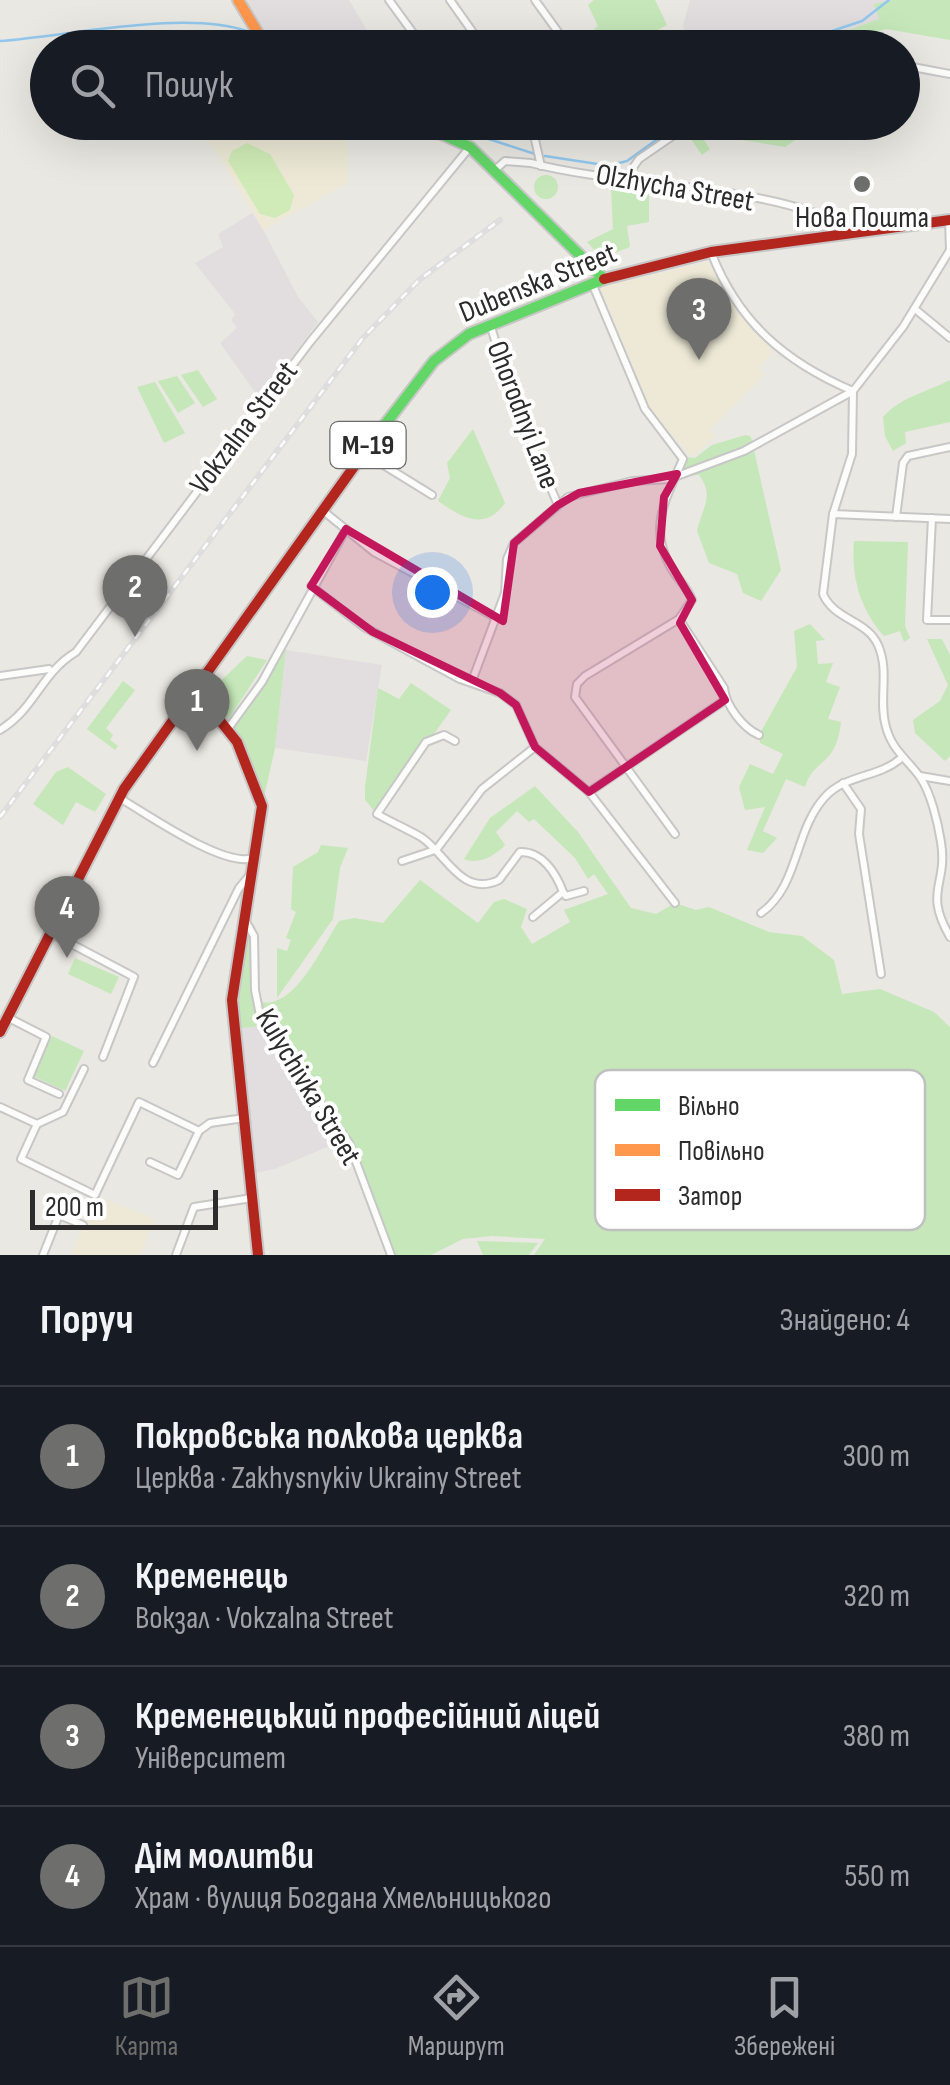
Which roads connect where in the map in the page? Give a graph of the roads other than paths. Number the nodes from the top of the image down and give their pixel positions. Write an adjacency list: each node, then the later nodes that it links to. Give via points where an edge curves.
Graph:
1 (238, 0): 5 (main road)
2 (389, 0): 6 (street)
3 (450, 0): 7 (street)
4 (535, 0): 8 (street)
5 (256, 30)
6 (411, 30)
7 (471, 30)
8 (558, 30)
9 (920, 68): 10 (street)
10 (950, 74)
11 (456, 140): 15 (main road)
12 (466, 140): 15 (street, Vokzalna Street)
13 (535, 140): 16 (street)
14 (666, 140): 18 (street, via 639,158)
15 (465, 144): 17 (main road); 45 (street, Vokzalna Street, via 76,652)
16 (541, 166): 17 (street, Olzhycha Street, via 505,162); 18 (street, Olzhycha Street)
17 (496, 169): 24 (main road)
18 (625, 179): 19 (street, Olzhycha Street)
19 (824, 214): 21 (street, Olzhycha Street); 22 (street, via 828,226)
20 (950, 220): 21 (main road, Dubenska Street); 26 (street, via 950,250)
21 (853, 230): 22 (main road, Dubenska Street)
22 (820, 236): 23 (main road, Dubenska Street)
23 (711, 252): 24 (main road, Dubenska Street); 29 (street, via 760,335 788,358)
24 (604, 278): 25 (main road, Dubenska Street / М-19)
25 (592, 283): 27 (main road, Dubenska Street / М-19); 32 (street, via 645,409 683,459)
26 (914, 309): 28 (street); 29 (street)
27 (490, 324): 31 (main road, Dubenska Street / М-19, via 434,361); 34 (street, Ohorodnyi Lane, via 530,446)
28 (950, 338)
29 (853, 391): 32 (street, via 744,451); 36 (street, via 852,454)
30 (950, 447): 37 (street, via 908,456)
31 (362, 452): 33 (street); 35 (main road, Dubenska Street / М-19)
32 (676, 474): 34 (street, via 579,492); 43 (street, via 664,497 659,534 692,600)
33 (432, 495)
34 (558, 506): 42 (street, via 514,543)
35 (321, 510): 40 (street); 48 (main road, Dubenska Street / М-19)
36 (833, 514): 37 (street); 55 (street, via 823,594 833,610 876,642 886,673 883,716)
37 (896, 516): 38 (street)
38 (932, 518): 39 (street); 44 (street, via 928,620)
39 (950, 518)
40 (346, 529): 41 (street); 42 (street, via 374,552)
41 (312, 586): 47 (street, via 364,627); 51 (street, via 262,682)
42 (497, 618): 47 (street)
43 (680, 619): 49 (street); 56 (street, via 596,668 574,690)
44 (950, 620)
45 (50, 669): 46 (street); 50 (street, via 27,710)
46 (0, 676)
47 (472, 681): 54 (street, via 516,706)
48 (194, 688): 51 (main road, via 211,702); 61 (main road, М-19)
49 (725, 700): 52 (street); 56 (street)
50 (0, 730)
51 (226, 732): 64 (main road, via 260,788)
52 (759, 736)
53 (456, 742): 63 (street, via 444,734 426,742 377,814)
54 (535, 748): 60 (street); 63 (street, via 482,789)
55 (900, 759): 57 (street); 59 (street)
56 (626, 766): 60 (street); 62 (street)
57 (920, 776): 58 (street); 74 (street, via 942,846 936,912)
58 (950, 781)
59 (843, 784): 70 (street, via 818,807 778,901); 75 (street, via 861,809)
60 (589, 792): 69 (street)
61 (118, 798): 64 (street, via 214,852 244,862); 73 (main road, М-19)
62 (675, 834)
63 (436, 850): 65 (street); 67 (street, via 454,874 490,884 526,851 549,867)
64 (253, 858): 66 (main road)
65 (402, 861)
66 (250, 875): 71 (main road); 79 (street)
67 (563, 892): 68 (street); 72 (street)
68 (584, 892)
69 (675, 903)
70 (761, 913)
71 (242, 918): 83 (main road, via 232,1000); 92 (street, Kulychivka Street, via 254,936 260,1016 348,1143)
72 (534, 918)
73 (48, 932): 76 (main road, М-19); 78 (street, via 134,977)
74 (950, 936)
75 (880, 974)
76 (11, 1019): 77 (main road, М-19); 81 (street, via 47,1040 28,1080)
77 (0, 1032)
78 (103, 1058)
79 (153, 1063)
80 (84, 1069): 84 (street, via 63,1112)
81 (60, 1094)
82 (0, 1107): 84 (street)
83 (244, 1118): 85 (street); 87 (main road)
84 (37, 1124): 85 (street, via 20,1159 96,1194 139,1102)
85 (198, 1131): 86 (street, via 178,1175)
86 (150, 1162)
87 (252, 1198): 90 (street, via 194,1207); 91 (main road)
88 (83, 1225): 89 (street, via 60,1215)
89 (43, 1255)
90 (176, 1255)
91 (258, 1255)
92 (391, 1255)

